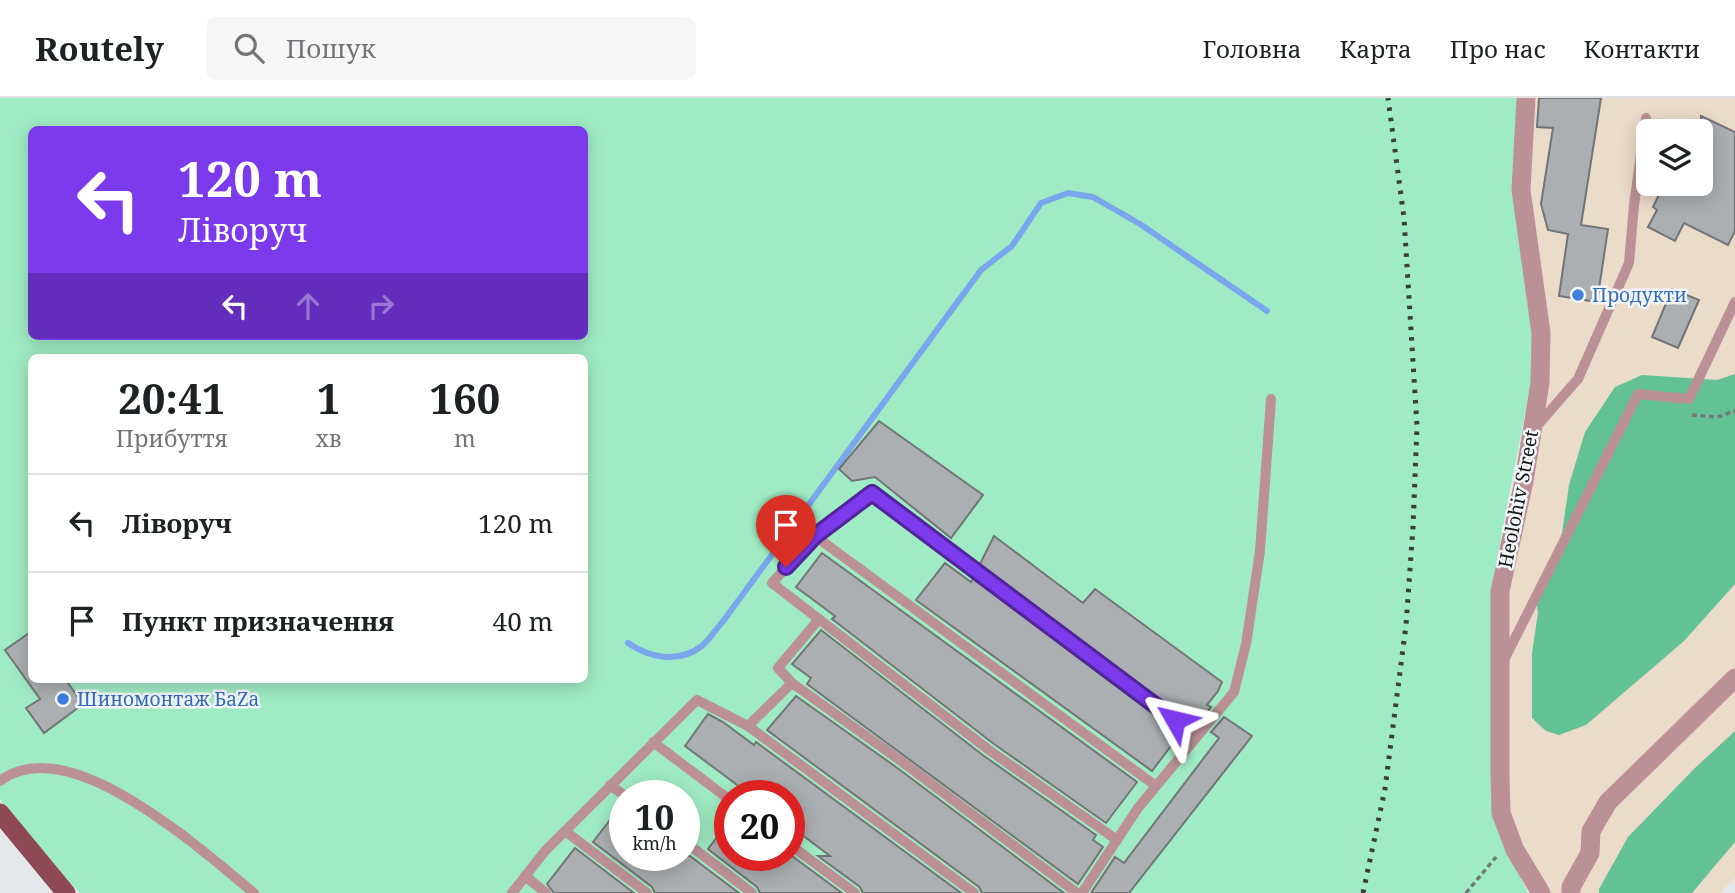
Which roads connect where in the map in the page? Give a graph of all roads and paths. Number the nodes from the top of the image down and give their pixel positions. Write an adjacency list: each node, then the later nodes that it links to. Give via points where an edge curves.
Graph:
1 (1526, 98): 5 (street, Heolohiv Street, via 1521,190 1541,333 1540,383)
2 (1646, 118): 5 (lane, via 1629,263 1578,379)
3 (1735, 302): 8 (lane, via 1689,399 1638,394)
4 (1271, 399): 12 (lane, via 1260,551 1246,644 1234,692)
5 (1531, 433): 8 (street, Heolohiv Street, via 1500,591)
6 (815, 536): 7 (lane, via 772,583); 12 (lane, via 872,493); 17 (lane)
7 (820, 620): 10 (lane, via 778,668); 21 (lane, via 989,750)
8 (1499, 671): 22 (street, Heolohiv Street, via 1501,813)
9 (1735, 678): 37 (street, via 1608,802 1591,831 1590,853)
10 (792, 683): 11 (lane); 34 (lane)
11 (748, 726): 13 (lane, via 697,700); 33 (lane)
12 (1196, 737): 17 (lane)
13 (653, 742): 14 (lane); 18 (lane)
14 (615, 780)
15 (0, 781): 27 (lane, via 31,767 109,787 156,813)
16 (609, 786): 20 (lane)
17 (1156, 786): 21 (lane)
18 (714, 788)
19 (0, 813): 26 (main road)
20 (565, 831): 25 (lane); 30 (lane)
21 (1117, 840): 34 (lane)
22 (1511, 840): 35 (path); 36 (street, Heolohiv Street)
23 (700, 853): 31 (lane)
24 (805, 856): 32 (lane)
25 (525, 876): 28 (lane); 29 (lane)
26 (56, 889)
27 (254, 893)
28 (512, 893)
29 (546, 893)
30 (647, 893)
31 (752, 893)
32 (855, 893)
33 (974, 893)
34 (1080, 893)
35 (1466, 893)
36 (1541, 893)
37 (1571, 893)

